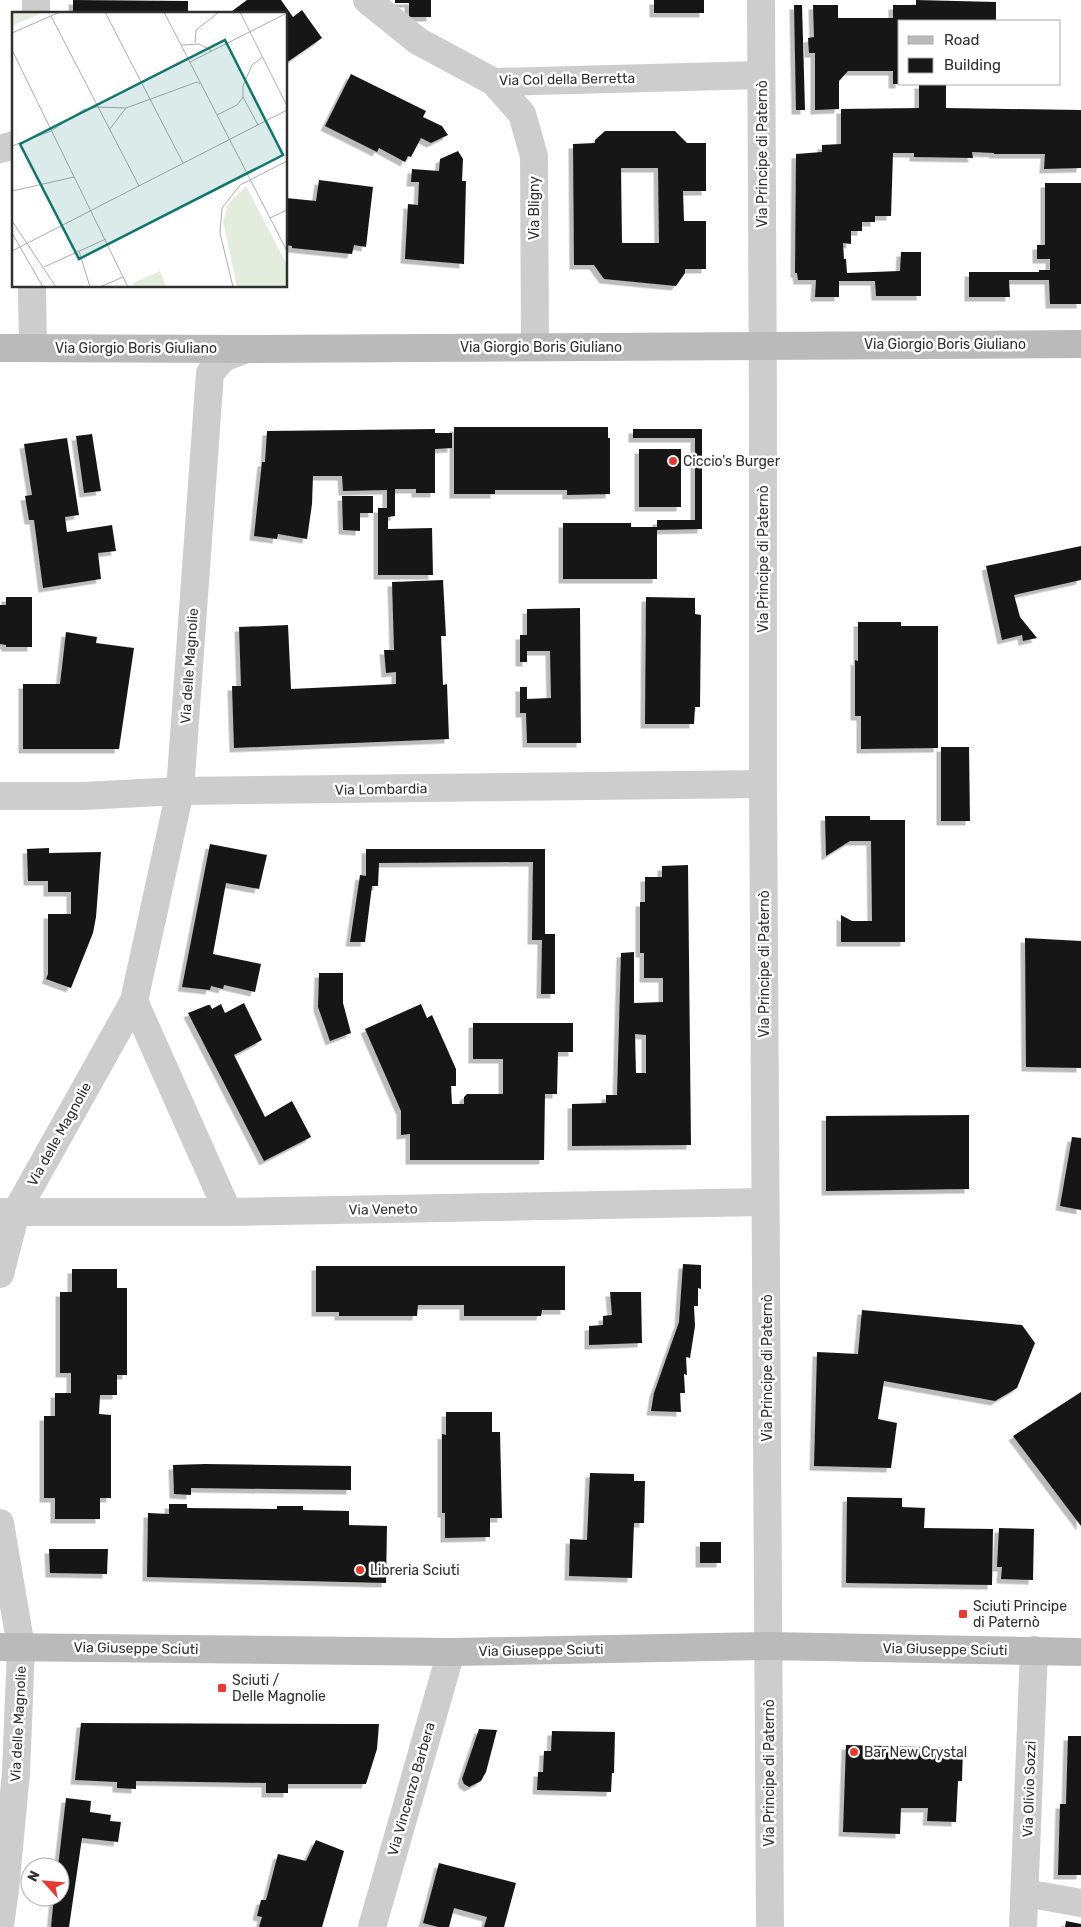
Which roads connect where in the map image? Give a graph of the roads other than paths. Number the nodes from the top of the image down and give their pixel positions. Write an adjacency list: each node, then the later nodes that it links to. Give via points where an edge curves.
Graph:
1 (367, 0): 4 (street, Via Col della Berretta, via 418,41)
2 (761, 0): 3 (street, Via Principe di Paternò)
3 (761, 74): 4 (street, Via Col della Berretta); 7 (street, Via Principe di Paternò)
4 (494, 82): 8 (street, Via Bligny, via 522,114 534,156)
5 (32, 288): 10 (street)
6 (1081, 344): 7 (street, Via Giorgio Boris Giuliano)
7 (763, 346): 8 (street, Via Giorgio Boris Giuliano); 12 (street, Via Principe di Paternò)
8 (534, 347): 11 (street, Via Giorgio Boris Giuliano)
9 (0, 348): 10 (street, Via Giorgio Boris Giuliano)
10 (33, 348): 11 (street, Via Giorgio Boris Giuliano)
11 (247, 349): 13 (street, Via delle Magnolie, via 223,358 210,373)
12 (763, 784): 13 (street, Via Lombardia); 16 (street, Via Principe di Paternò)
13 (180, 791): 14 (street, Via Lombardia); 15 (street, Via delle Magnolie)
14 (0, 796)
15 (134, 1001): 17 (street, Via delle Magnolie); 18 (street)
16 (766, 1202): 18 (street, Via Veneto); 21 (street, Via Principe di Paternò)
17 (8, 1212): 18 (street, Via Veneto); 19 (street, Via delle Magnolie)
18 (228, 1212)
19 (0, 1274)
20 (0, 1523): 22 (street, Via delle Magnolie)
21 (768, 1646): 23 (street, Via Giuseppe Sciuti); 24 (street, Via Giuseppe Sciuti); 30 (street, Via Principe di Paternò)
22 (11, 1647): 24 (street, Via Giuseppe Sciuti); 28 (street, Via delle Magnolie, via 16,1773)
23 (1034, 1650): 25 (street, Via Giuseppe Sciuti); 26 (street, Via Olivio Sozzi)
24 (450, 1652): 29 (street, Via Vincenzo Barbera)
25 (1081, 1652)
26 (1025, 1893): 27 (street); 31 (street, Via Olivio Sozzi)
27 (1081, 1903)
28 (0, 1925)
29 (372, 1927)
30 (770, 1927)
31 (1023, 1927)

